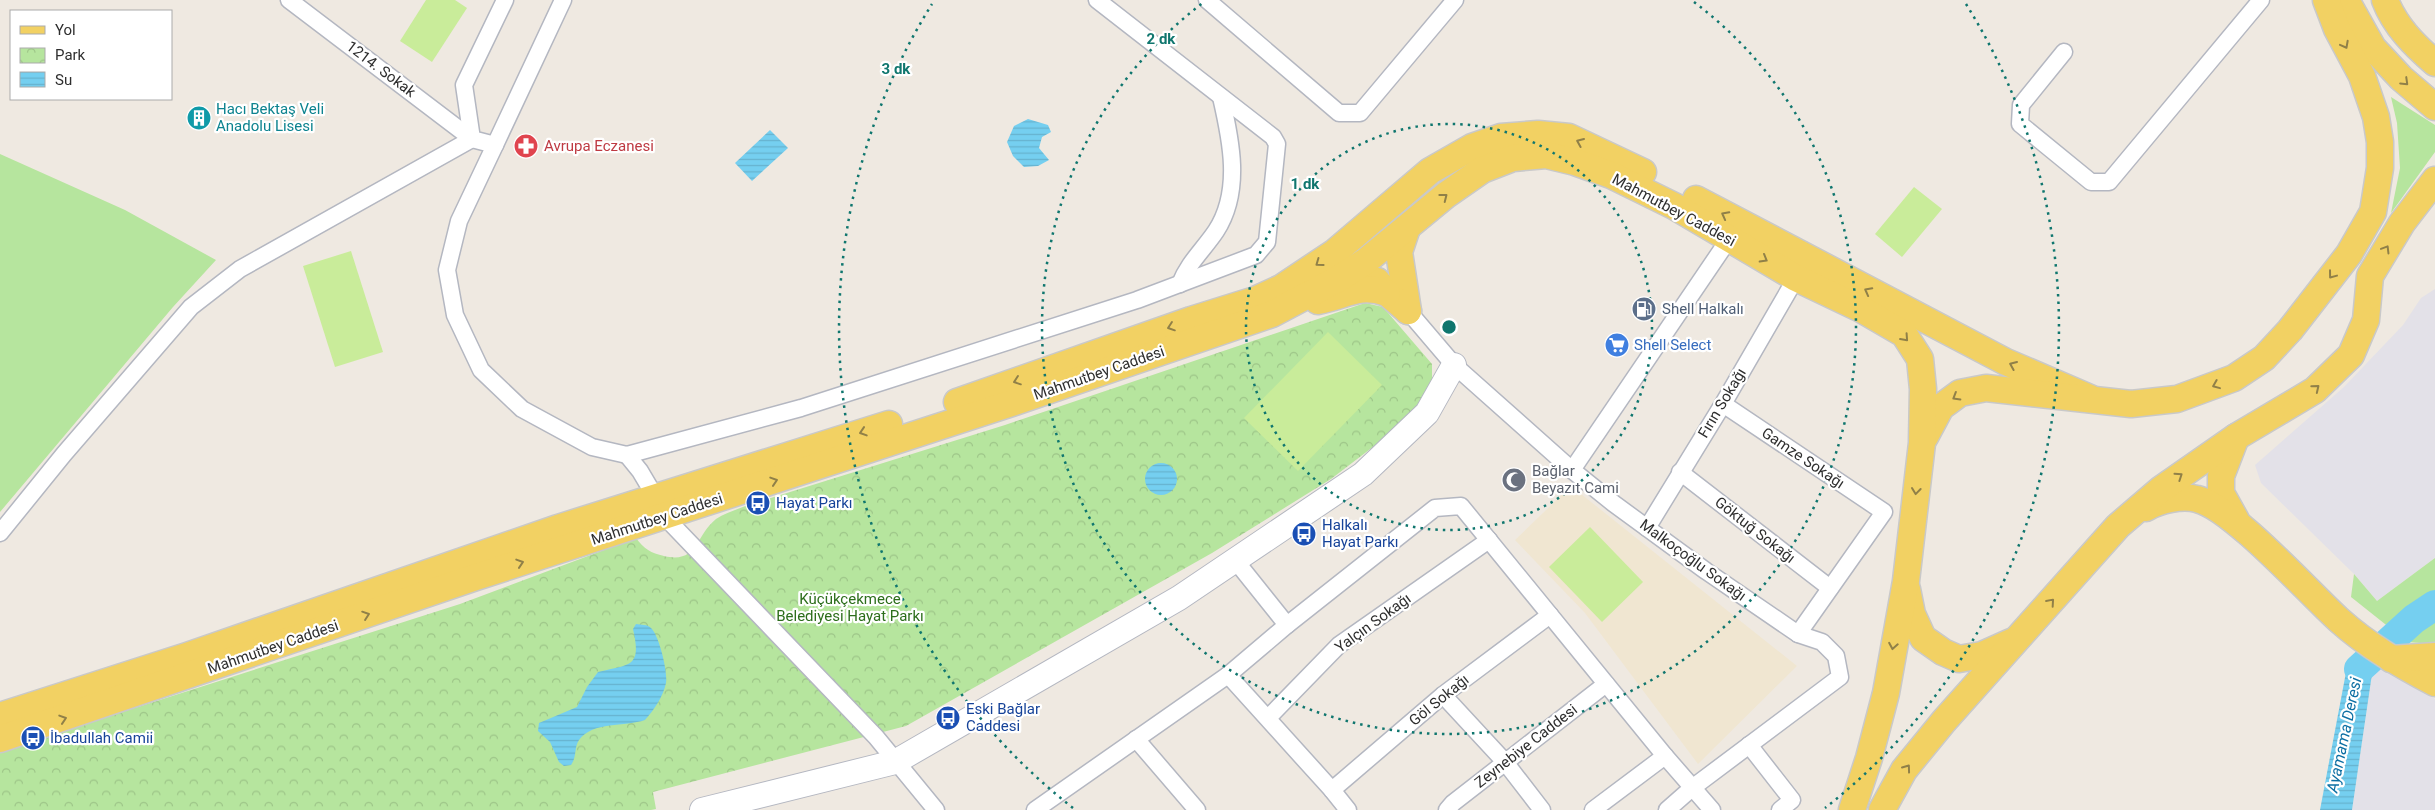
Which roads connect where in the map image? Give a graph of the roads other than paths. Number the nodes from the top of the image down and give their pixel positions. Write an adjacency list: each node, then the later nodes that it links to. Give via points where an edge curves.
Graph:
1 (289, 0): 15 (street, 1214. Sokak)
2 (504, 0): 15 (street, via 464,85)
3 (563, 0): 16 (street)
4 (1097, 0): 13 (street)
5 (1207, 0): 6 (street, via 1339,113 1360,113)
6 (1455, 0)
7 (2261, 0): 11 (street, via 2109,182 2091,182 2020,124 2021,105)
8 (2326, 0): 28 (main road, one-way to 28, via 2362,76 2376,117 2380,142 2380,168 2373,212 2349,254 2290,330 2264,358 2234,378 2177,399 2131,404)
9 (2346, 0): 14 (main road, one-way to 14, via 2373,48 2400,78)
10 (2385, 0): 12 (main road, via 2391,16 2406,36)
11 (2064, 52)
12 (2435, 63)
13 (1221, 97): 23 (street, via 1230,140 1230,197 1217,230 1185,271); 23 (street, via 1263,127 1277,144 1267,242 1256,255)
14 (2435, 108)
15 (472, 139): 16 (street); 39 (street, via 240,270 191,307)
16 (495, 146): 32 (street, via 459,221 447,270 455,315 481,370 522,408 592,447)
17 (2435, 180): 30 (main road, one-way to 17, via 2315,390 2351,355 2366,320 2370,276 2402,223)
18 (1407, 228): 20 (main road, Mahmutbey Caddesi, one-way to 20, via 1482,170 1513,158 1546,155 1611,175 1674,206); 21 (main road, Mahmutbey Caddesi); 26 (main road, via 1399,252)
19 (1356, 232): 21 (main road, via 1358,245); 28 (main road, Mahmutbey Caddesi, one-way to 19, via 2006,362 1611,155 1569,137 1538,134 1501,137 1472,147 1430,171); 35 (main road, Mahmutbey Caddesi, one-way to 35, via 1310,269 1255,300)
20 (1729, 239): 22 (main road, Mahmutbey Caddesi, one-way to 22); 33 (street)
21 (1371, 257): 24 (main road, via 1375,278); 25 (main road, Mahmutbey Caddesi); 26 (main road)
22 (1796, 278): 29 (street, Fırın Sokağı); 31 (main road, Mahmutbey Caddesi, one-way to 31, via 1904,334 1920,359)
23 (1180, 284): 32 (street, via 801,408)
24 (1387, 293): 25 (main road, via 1373,288 1362,289); 26 (main road)
25 (1285, 307): 35 (main road, Mahmutbey Caddesi, one-way to 25, via 715,500 1012,403)
26 (1408, 311): 27 (street, Malkoçoğlu Sokağı)
27 (1454, 365): 33 (street, Malkoçoğlu Sokağı); 41 (main road, via 1427,413 1363,474)
28 (2090, 398): 31 (main road, one-way to 31, via 1986,388 1960,393 1941,407)
29 (1723, 404): 34 (street, Fırın Sokağı); 43 (street, Gamze Sokağı, via 1884,512)
30 (2236, 437): 36 (main road, one-way to 30, via 2160,490); 37 (main road, via 2220,476 2221,493)
31 (1922, 442): 42 (main road, Mahmutbey Caddesi, one-way to 42)
32 (627, 455): 35 (street)
33 (1572, 470): 38 (street, Malkoçoğlu Sokağı)
34 (1680, 472): 38 (street, Fırın Sokağı); 43 (street, Göktuğ Sokağı)
35 (660, 506): 54 (main road, Mahmutbey Caddesi, via 558,528 195,653); 56 (main road, Mahmutbey Caddesi, one-way to 35); 60 (street, via 876,737)
36 (2118, 526): 37 (main road, via 2155,502 2185,497 2214,506); 47 (main road, one-way to 36)
37 (2240, 527): 49 (main road, via 2340,621)
38 (1647, 528): 46 (street, Malkoçoğlu Sokağı)
39 (0, 533)
40 (1489, 540): 44 (street); 45 (street, via 1461,506 1435,508); 55 (street, Yalçın Sokağı, via 1339,645)
41 (1235, 560): 45 (street); 60 (main road, via 1179,598)
42 (1906, 580): 47 (main road, via 1912,614 1922,638 1943,652 1960,658 1982,655); 76 (main road, one-way to 76, via 1886,692)
43 (1830, 588): 46 (street)
44 (1550, 615): 52 (street); 53 (street, Göl Sokağı)
45 (1287, 625): 50 (street)
46 (1798, 634): 58 (street, Malkoçoğlu Sokağı, via 1822,642 1836,656 1840,677)
47 (2019, 638): 77 (main road, one-way to 47, via 1904,770)
48 (2435, 656): 49 (main road)
49 (2390, 658): 51 (main road)
50 (1228, 675): 55 (street); 57 (street)
51 (2435, 683)
52 (1606, 684): 59 (street); 61 (street, Zeynebiye Caddesi)
53 (1443, 695): 61 (street); 63 (street, Göl Sokağı)
54 (2, 714)
55 (1268, 718): 63 (street)
56 (0, 739)
57 (1136, 739): 67 (street); 68 (street)
58 (1749, 745): 62 (street, Malkoçoğlu Sokağı); 75 (street, via 1792,800)
59 (1665, 756): 62 (street); 72 (street)
60 (895, 762): 64 (main road); 66 (street)
61 (1505, 762): 70 (street, Zeynebiye Caddesi); 71 (street)
62 (1692, 788): 73 (street, Malkoçoğlu Sokağı); 74 (street)
63 (1332, 790): 69 (street)
64 (728, 807): 65 (main road)
65 (702, 810)
66 (936, 810)
67 (1035, 810)
68 (1197, 810)
69 (1348, 810)
70 (1447, 810)
71 (1542, 810)
72 (1594, 810)
73 (1667, 810)
74 (1712, 810)
75 (1780, 810)
76 (1852, 810)
77 (1882, 810)

